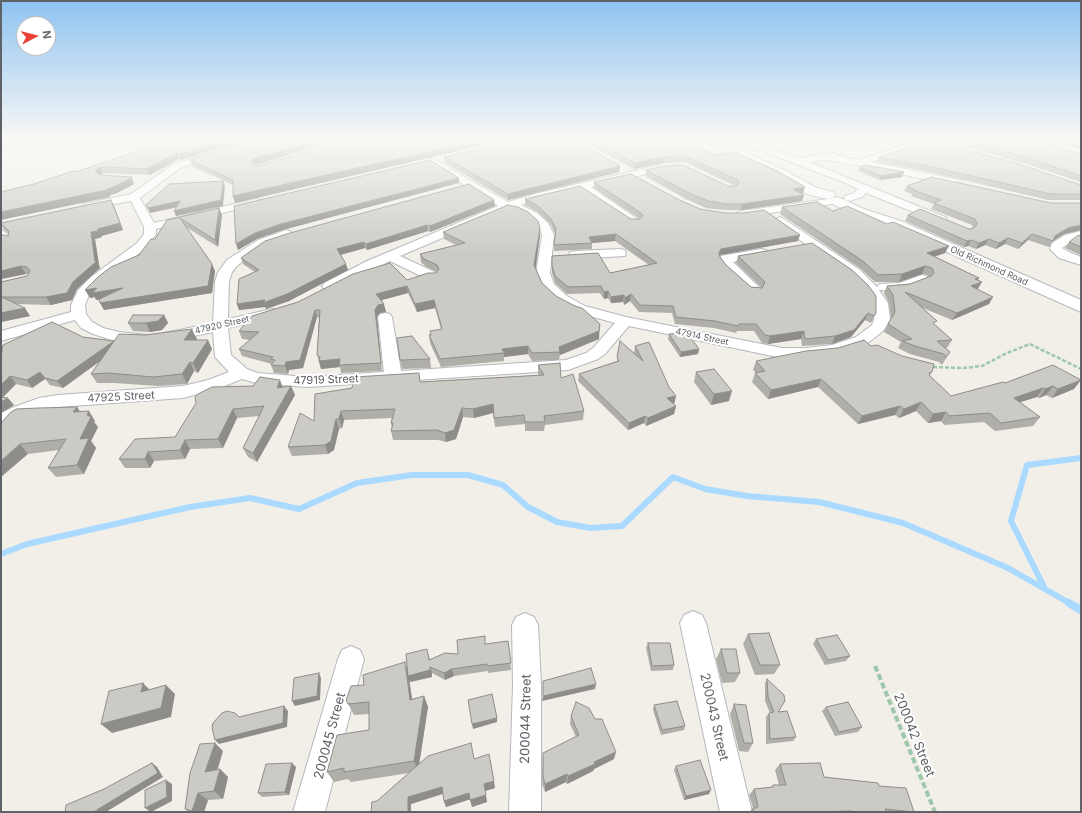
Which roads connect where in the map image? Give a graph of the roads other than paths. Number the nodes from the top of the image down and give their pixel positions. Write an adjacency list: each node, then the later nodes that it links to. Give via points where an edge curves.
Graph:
1 (159, 178): 9 (street)
2 (458, 178): 11 (street, 47914 Street)
3 (617, 178): 13 (street)
4 (639, 178): 10 (street)
5 (789, 178): 17 (street, Old Richmond Road, via 812,191)
6 (842, 178): 15 (street)
7 (933, 178): 12 (street)
8 (141, 179): 9 (street)
9 (156, 180): 16 (street)
10 (644, 181)
11 (471, 185): 14 (street); 19 (street, 47914 Street)
12 (968, 185)
13 (583, 187): 19 (street); 23 (street)
14 (456, 189)
15 (860, 189): 17 (street, via 858,195); 24 (street)
16 (134, 197): 20 (street); 26 (street)
17 (836, 198): 21 (street); 42 (street, Old Richmond Road, via 859,212 896,224)
18 (264, 200): 26 (street)
19 (507, 206): 34 (street); 35 (street, 47914 Street, via 522,209 544,226 548,235)
20 (80, 208)
21 (766, 212): 22 (street); 30 (street, 47914 Street)
22 (730, 215)
23 (635, 222)
24 (953, 224)
25 (3, 227): 29 (lane)
26 (150, 227): 44 (street, via 150,234 142,246 96,280 83,293 78,305)
27 (303, 230): 47 (street, 47919 Street, via 262,243 232,263 225,272 222,282)
28 (1081, 235): 36 (street, via 1069,238 1056,246 1064,255)
29 (10, 240)
30 (813, 244): 31 (street); 39 (street, 47914 Street)
31 (798, 246)
32 (776, 250): 40 (street, via 726,259 726,263)
33 (620, 253): 35 (street)
34 (389, 256): 37 (street); 41 (street)
35 (546, 257): 46 (street, 47914 Street, via 543,273 548,286 562,299 580,309)
36 (1081, 262)
37 (432, 276)
38 (922, 279): 39 (street, via 901,287)
39 (872, 288): 46 (street, 47914 Street, via 881,303 882,320 869,343 834,350 782,353)
40 (755, 290)
41 (316, 294)
42 (1081, 307)
43 (282, 309): 47 (street, 47920 Street)
44 (79, 314): 47 (street, 47920 Street, via 86,325 118,337 156,337); 48 (street)
45 (385, 316): 50 (street)
46 (625, 321): 50 (street, 47919 Street, via 599,351 568,365)
47 (220, 326): 49 (street, 47919 Street, via 223,357)
48 (1, 336)
49 (242, 373): 50 (street, 47919 Street, via 256,378 298,383); 51 (street, 47925 Street, via 183,392 39,404)
50 (393, 377)
51 (1, 421)
52 (693, 623): 57 (street, 200043 Street)
53 (525, 625): 56 (street, 200044 Street)
54 (351, 659): 55 (street, 200045 Street)
55 (309, 812)
56 (525, 812)
57 (736, 812)

